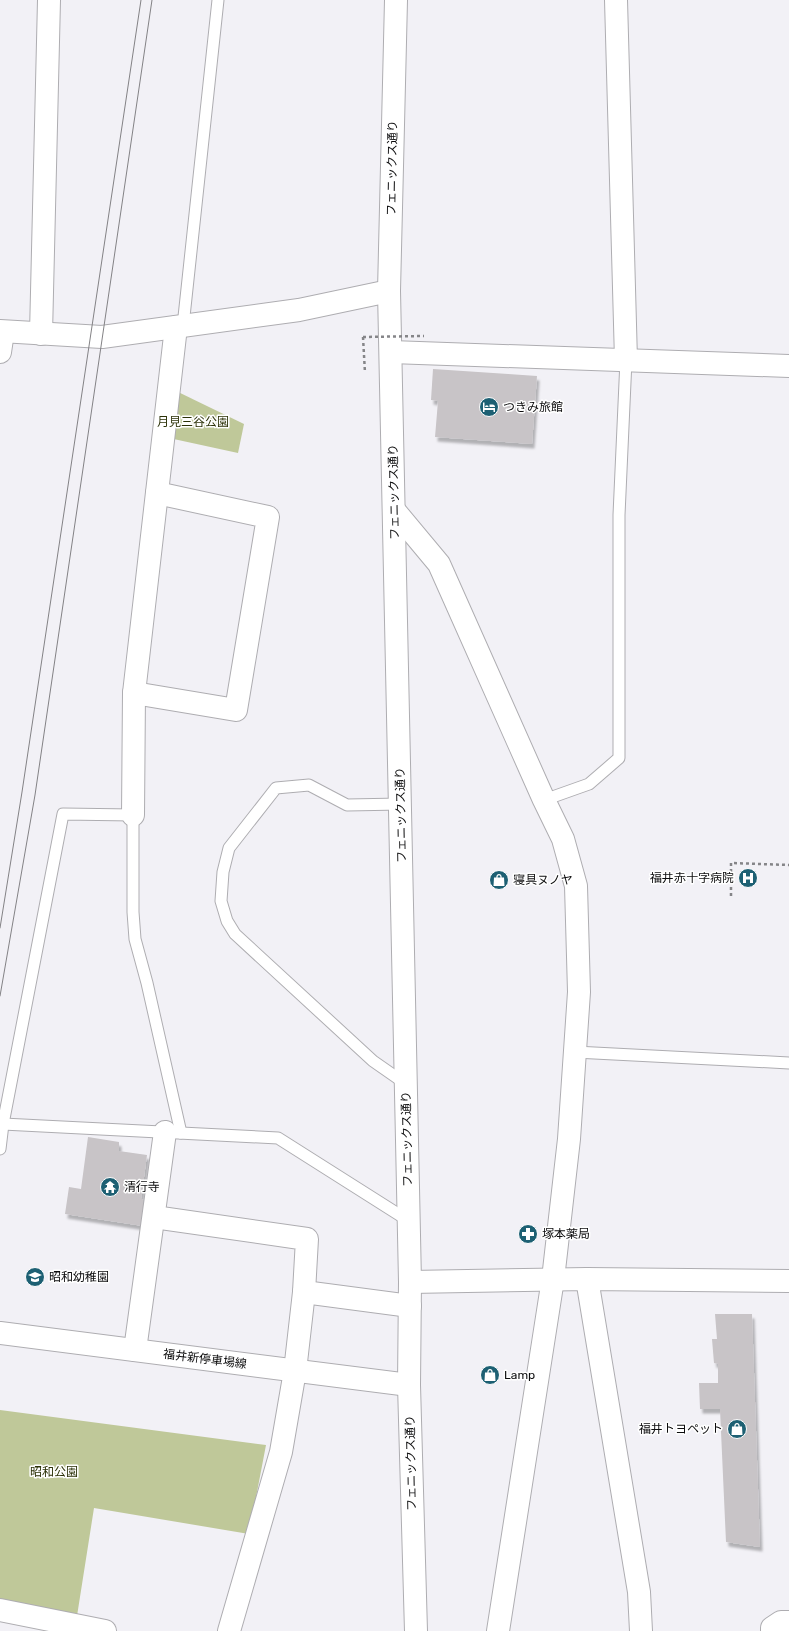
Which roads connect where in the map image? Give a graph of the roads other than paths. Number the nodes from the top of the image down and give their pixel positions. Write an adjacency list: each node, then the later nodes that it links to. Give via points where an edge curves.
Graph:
1 (49, 0): 7 (street)
2 (218, 0): 6 (lane)
3 (396, 0): 5 (street, フェニックス通り)
4 (616, 0): 10 (street)
5 (389, 291): 6 (street, via 299,310); 9 (street, フェニックス通り)
6 (179, 327): 7 (street, via 102,337); 12 (street)
7 (41, 334): 8 (street)
8 (1, 339)
9 (391, 352): 10 (street); 13 (street, フェニックス通り)
10 (626, 360): 11 (street); 15 (lane, via 619,515 619,758 589,784)
11 (789, 366)
12 (157, 493): 14 (street); 14 (street, via 268,517 236,710)
13 (394, 510): 15 (street, via 439,564); 16 (street, フェニックス通り)
14 (134, 693): 17 (street)
15 (544, 800): 18 (street, via 563,839 576,886 579,992)
16 (401, 804): 20 (street, フェニックス通り); 20 (lane, via 347,805 309,785 276,788 229,848 223,872 221,901 227,921 235,934 373,1061)
17 (133, 815): 21 (lane, via 63,814); 22 (lane, via 135,939 147,983)
18 (575, 1052): 19 (lane); 26 (street, via 569,1139)
19 (789, 1063)
20 (406, 1084): 25 (street, フェニックス通り)
21 (3, 1124): 22 (lane); 23 (lane)
22 (173, 1133): 24 (street); 25 (lane, via 278,1138)
23 (0, 1149)
24 (154, 1217): 30 (street, via 307,1239); 33 (street)
25 (409, 1221): 29 (street, フェニックス通り)
26 (553, 1279): 27 (street); 29 (street); 41 (street)
27 (587, 1279): 28 (street); 42 (street, via 639,1592)
28 (789, 1281)
29 (410, 1282): 31 (street, フェニックス通り)
30 (304, 1292): 31 (street); 34 (street)
31 (410, 1306): 35 (street, フェニックス通り)
32 (0, 1333): 33 (street, 福井新停車場線)
33 (135, 1350): 34 (street, 福井新停車場線)
34 (295, 1371): 35 (street, 福井新停車場線); 39 (street, via 281,1452)
35 (409, 1385): 40 (street, フェニックス通り)
36 (0, 1610): 38 (street)
37 (789, 1622): 43 (street, via 781,1622 772,1628)
38 (105, 1631)
39 (229, 1631)
40 (416, 1631)
41 (498, 1631)
42 (641, 1631)
43 (772, 1631)

